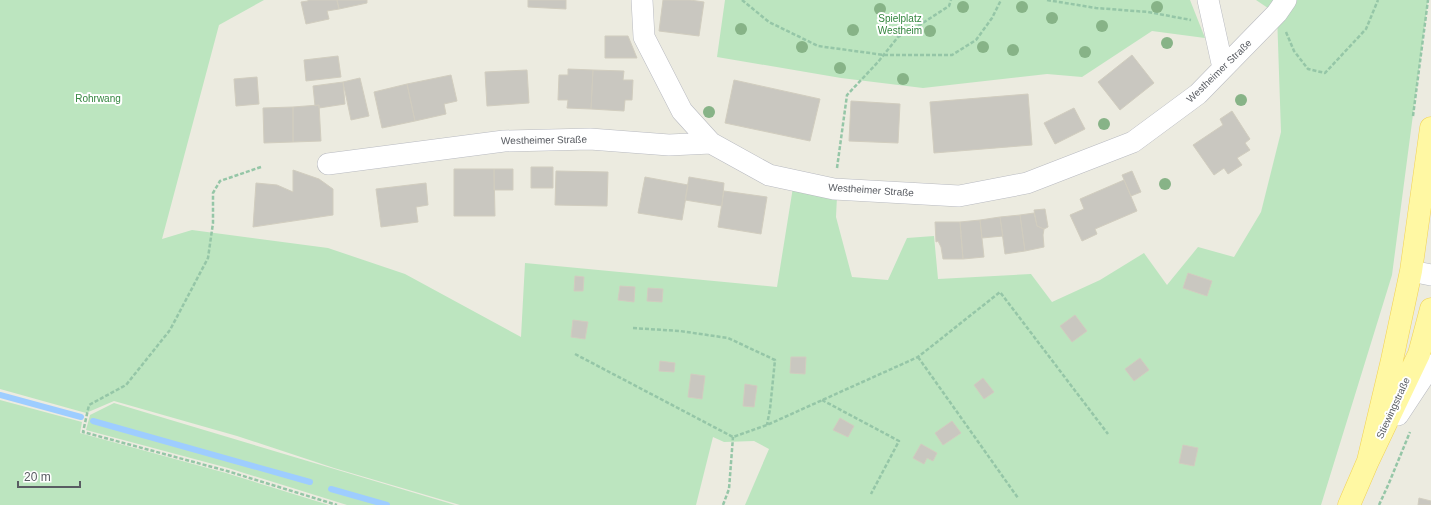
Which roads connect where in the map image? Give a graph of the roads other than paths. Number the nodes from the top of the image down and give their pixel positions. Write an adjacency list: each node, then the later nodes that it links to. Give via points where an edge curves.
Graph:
1 (642, 0): 6 (street, via 644,37 682,111)
2 (1208, 0): 4 (street)
3 (1282, 7): 4 (street, Westheimer Straße)
4 (1223, 68): 6 (street, Westheimer Straße, via 1198,94 1133,142 1027,183 959,196 834,189 769,175)
5 (1431, 128): 8 (main road)
6 (711, 143): 7 (street, Westheimer Straße, via 669,145 590,139 504,141)
7 (328, 164)
8 (1421, 273): 11 (main road, via 1392,360)
9 (1431, 309): 11 (main road, Stiewingstraße, via 1419,354)
10 (1431, 365): 11 (street)
11 (1368, 461): 12 (main road, Stiewingstraße)
12 (1349, 505)

